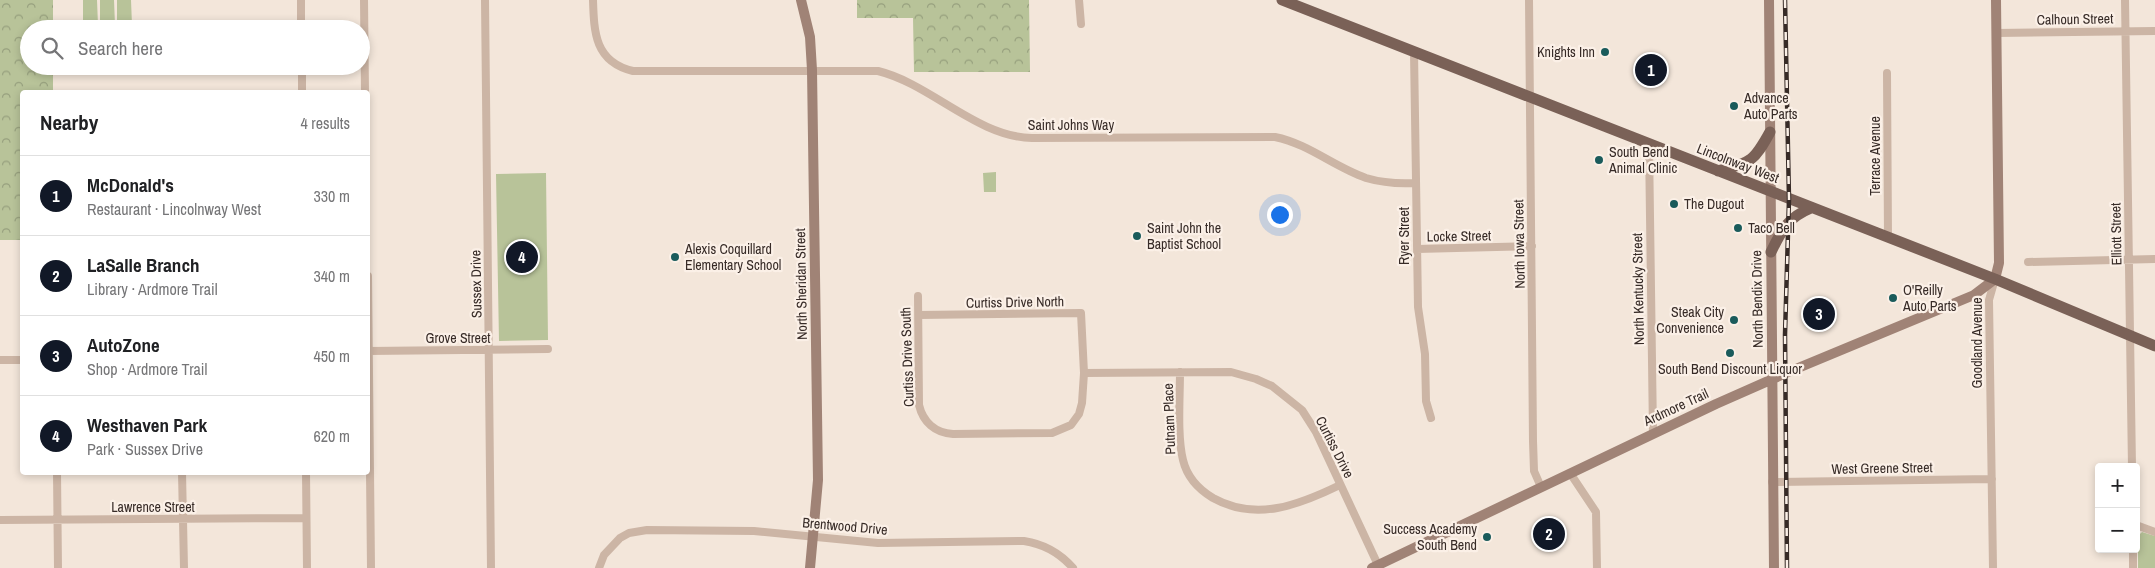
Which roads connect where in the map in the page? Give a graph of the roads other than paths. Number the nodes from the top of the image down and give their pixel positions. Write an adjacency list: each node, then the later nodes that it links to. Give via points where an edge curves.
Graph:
1 (301, 0): 12 (street)
2 (364, 0): 13 (street)
3 (485, 0): 45 (street, Sussex Drive)
4 (593, 0): 19 (street, Saint Johns Way, via 595,36 604,54 625,69 641,72)
5 (801, 0): 19 (street, North Sheridan Street, via 810,37)
6 (1079, 0): 14 (street)
7 (1282, 0): 18 (main road, Lincolnway West)
8 (1529, 0): 25 (street, North Iowa Street)
9 (1769, 0): 26 (street, North Bendix Drive)
10 (1996, 0): 17 (street, Goodland Avenue)
11 (2125, 0): 15 (street, Elliott Street)
12 (301, 20)
13 (364, 20)
14 (1081, 24)
15 (2126, 31): 16 (street, Calhoun Street); 17 (street, Calhoun Street); 36 (street, Elliott Street)
16 (2155, 31)
17 (1996, 33): 39 (street, Goodland Avenue, via 1999,263)
18 (1414, 52): 25 (main road, Lincolnway West); 29 (street, Ryer Street)
19 (812, 70): 29 (street, Saint Johns Way, via 866,70 889,74 990,128 1022,138 1275,137 1301,144 1366,178 1386,183); 70 (street, North Sheridan Street, via 818,480)
20 (1887, 73): 32 (street, Terrace Avenue)
21 (302, 75): 23 (street)
22 (365, 75): 24 (street)
23 (302, 90)
24 (365, 90)
25 (1531, 98): 27 (main road, Lincolnway West); 33 (street, North Iowa Street)
26 (1770, 132): 28 (main road, via 1758,154); 30 (street, North Bendix Drive)
27 (1649, 144): 28 (main road, Lincolnway West); 53 (street, North Kentucky Street)
28 (1718, 171): 30 (main road, Lincolnway West)
29 (1416, 183): 34 (street, Ryer Street)
30 (1770, 192): 31 (main road, Lincolnway West); 35 (street, North Bendix Drive)
31 (1811, 208): 32 (main road, Lincolnway West); 35 (main road, via 1796,214 1783,228)
32 (1888, 238): 39 (main road, Lincolnway West)
33 (1532, 246): 34 (street, Locke Street); 63 (street, North Iowa Street, via 1534,471)
34 (1417, 249): 52 (street, Ryer Street, via 1418,307 1425,354 1426,401)
35 (1771, 252): 51 (street, North Bendix Drive)
36 (2128, 260): 37 (street); 38 (street); 42 (street, Elliott Street)
37 (2155, 260)
38 (2028, 262)
39 (1994, 279): 42 (main road, Lincolnway West); 51 (street, Ardmore Trail, via 1974,295); 60 (street, Goodland Avenue, via 1989,300)
40 (918, 296): 41 (street, Curtiss Drive South)
41 (918, 315): 50 (street, Curtiss Drive North, via 1081,313); 50 (street, Curtiss Drive South, via 919,404 924,419 944,433 1047,433 1060,430 1071,425 1079,414)
42 (2130, 336): 43 (main road, Lincolnway West); 54 (street, Elliott Street)
43 (2155, 346)
44 (548, 349): 45 (street, Grove Street)
45 (489, 350): 46 (street, Grove Street); 77 (street, Sussex Drive)
46 (370, 351)
47 (0, 360): 48 (street)
48 (20, 360)
49 (1180, 372): 50 (street, Curtiss Drive); 62 (street, Curtiss Drive, via 1231,372 1272,386 1302,410 1316,432); 62 (street, Putnam Place, via 1183,460 1191,479 1204,493 1234,507 1269,511 1296,504)
50 (1084, 373)
51 (1772, 379): 53 (street, Ardmore Trail); 61 (street, North Bendix Drive)
52 (1431, 418)
53 (1653, 433): 55 (street, Ardmore Trail)
54 (2132, 463)
55 (1570, 472): 63 (street, Ardmore Trail); 81 (street, via 1596,512)
56 (57, 475): 65 (street)
57 (182, 475): 66 (street)
58 (306, 475): 64 (street)
59 (370, 475): 76 (street)
60 (1992, 479): 61 (street, West Greene Street); 83 (street, Goodland Avenue)
61 (1772, 482): 82 (street, North Bendix Drive)
62 (1340, 485): 72 (street, Curtiss Drive)
63 (1541, 487): 72 (street, Ardmore Trail)
64 (306, 518): 66 (street, Lawrence Street); 75 (street)
65 (58, 519): 66 (street, Lawrence Street); 67 (street, Lawrence Street); 73 (street)
66 (183, 519): 74 (street)
67 (0, 520)
68 (2140, 526): 69 (street)
69 (2155, 532)
70 (814, 536): 78 (street, Brentwood Drive, via 754,530 647,530 629,533 612,545); 79 (street, North Sheridan Street); 80 (street, Brentwood Drive, via 878,543 1024,541 1046,546)
71 (2133, 553): 84 (street)
72 (1375, 567)
73 (58, 568)
74 (184, 568)
75 (307, 568)
76 (371, 568)
77 (491, 568)
78 (599, 568)
79 (810, 568)
80 (1072, 568)
81 (1596, 568)
82 (1774, 568)
83 (1993, 568)
84 (2133, 568)

